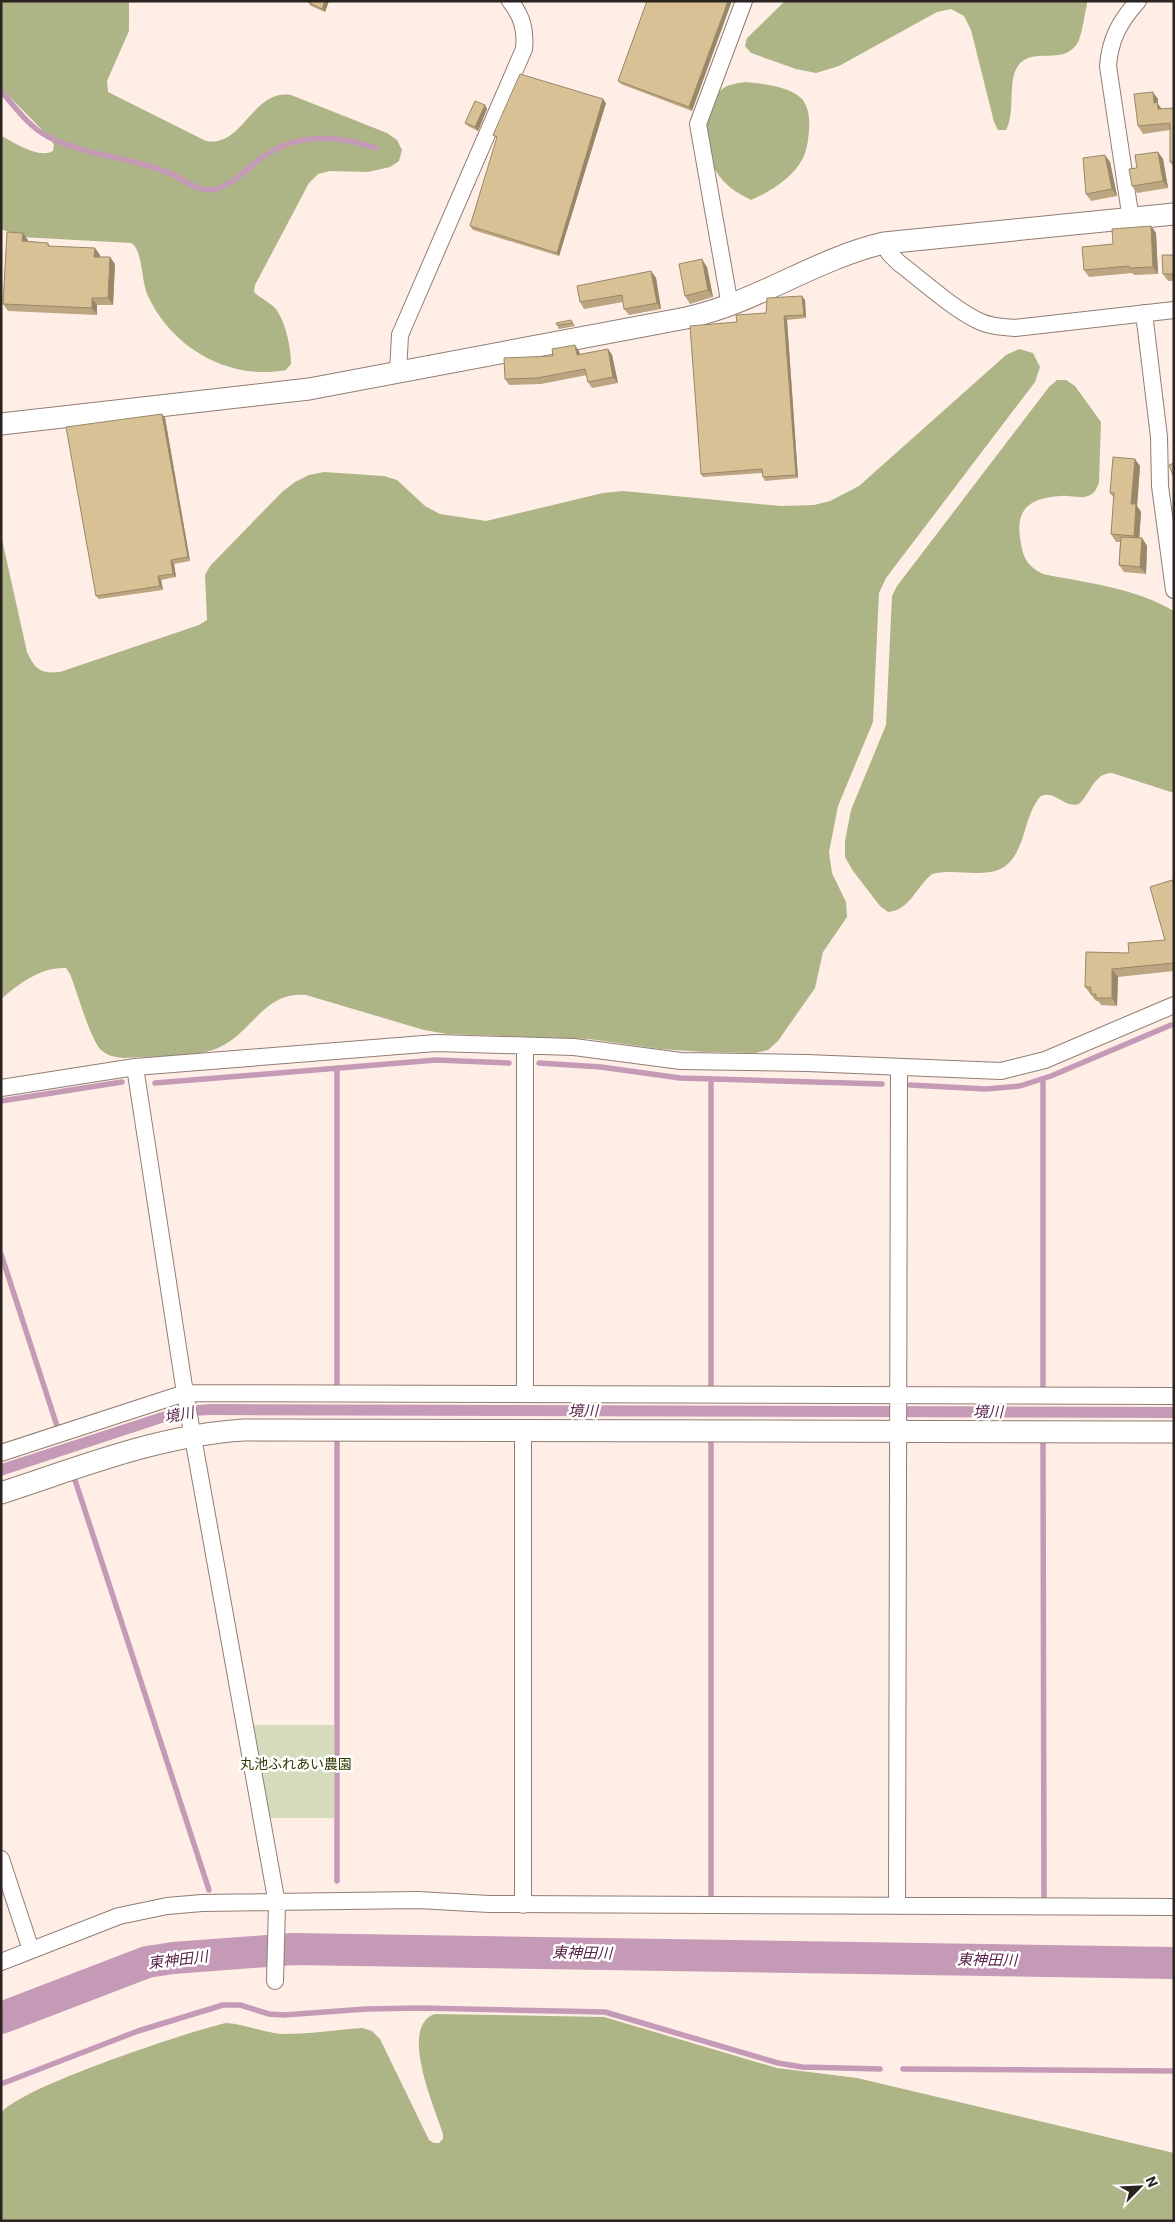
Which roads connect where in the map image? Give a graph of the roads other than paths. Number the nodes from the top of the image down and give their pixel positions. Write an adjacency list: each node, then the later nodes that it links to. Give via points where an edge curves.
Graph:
1 (510, 1): 10 (street, via 522,20 524,49 400,335)
2 (744, 1): 7 (street, via 698,124)
3 (1138, 1): 5 (street, via 1115,32 1109,48 1108,66)
4 (1174, 214): 5 (street)
5 (1132, 220): 6 (street)
6 (884, 243): 7 (street, via 849,252); 9 (street, via 899,263 966,313 998,327 1015,328)
7 (730, 306): 10 (street, via 686,318)
8 (1174, 310): 9 (street)
9 (1144, 313): 12 (street, via 1159,437 1160,486)
10 (398, 372): 11 (street, via 309,389)
11 (1, 424)
12 (1174, 590)
13 (1174, 1005): 16 (street, via 1045,1060 1016,1069 986,1071)
14 (525, 1046): 15 (street, via 436,1043); 16 (street, via 588,1048 681,1061); 18 (street)
15 (135, 1067): 17 (street); 20 (street)
16 (899, 1067): 21 (street)
17 (1, 1088)
18 (525, 1394): 20 (street); 21 (street)
19 (1174, 1396): 21 (street)
20 (186, 1397): 23 (street); 26 (street)
21 (897, 1398): 22 (street)
22 (897, 1426): 24 (street); 25 (street); 30 (street)
23 (192, 1428): 24 (street); 27 (street); 32 (street)
24 (523, 1430): 29 (street)
25 (1174, 1432)
26 (1, 1453)
27 (1, 1493)
28 (1, 1859): 33 (street)
29 (523, 1904): 30 (street); 32 (street, via 418,1900)
30 (897, 1906): 31 (street)
31 (1174, 1907)
32 (277, 1909): 33 (street, via 202,1903 151,1908 119,1916); 35 (street)
33 (31, 1950): 34 (street)
34 (1, 1962)
35 (275, 1981)

